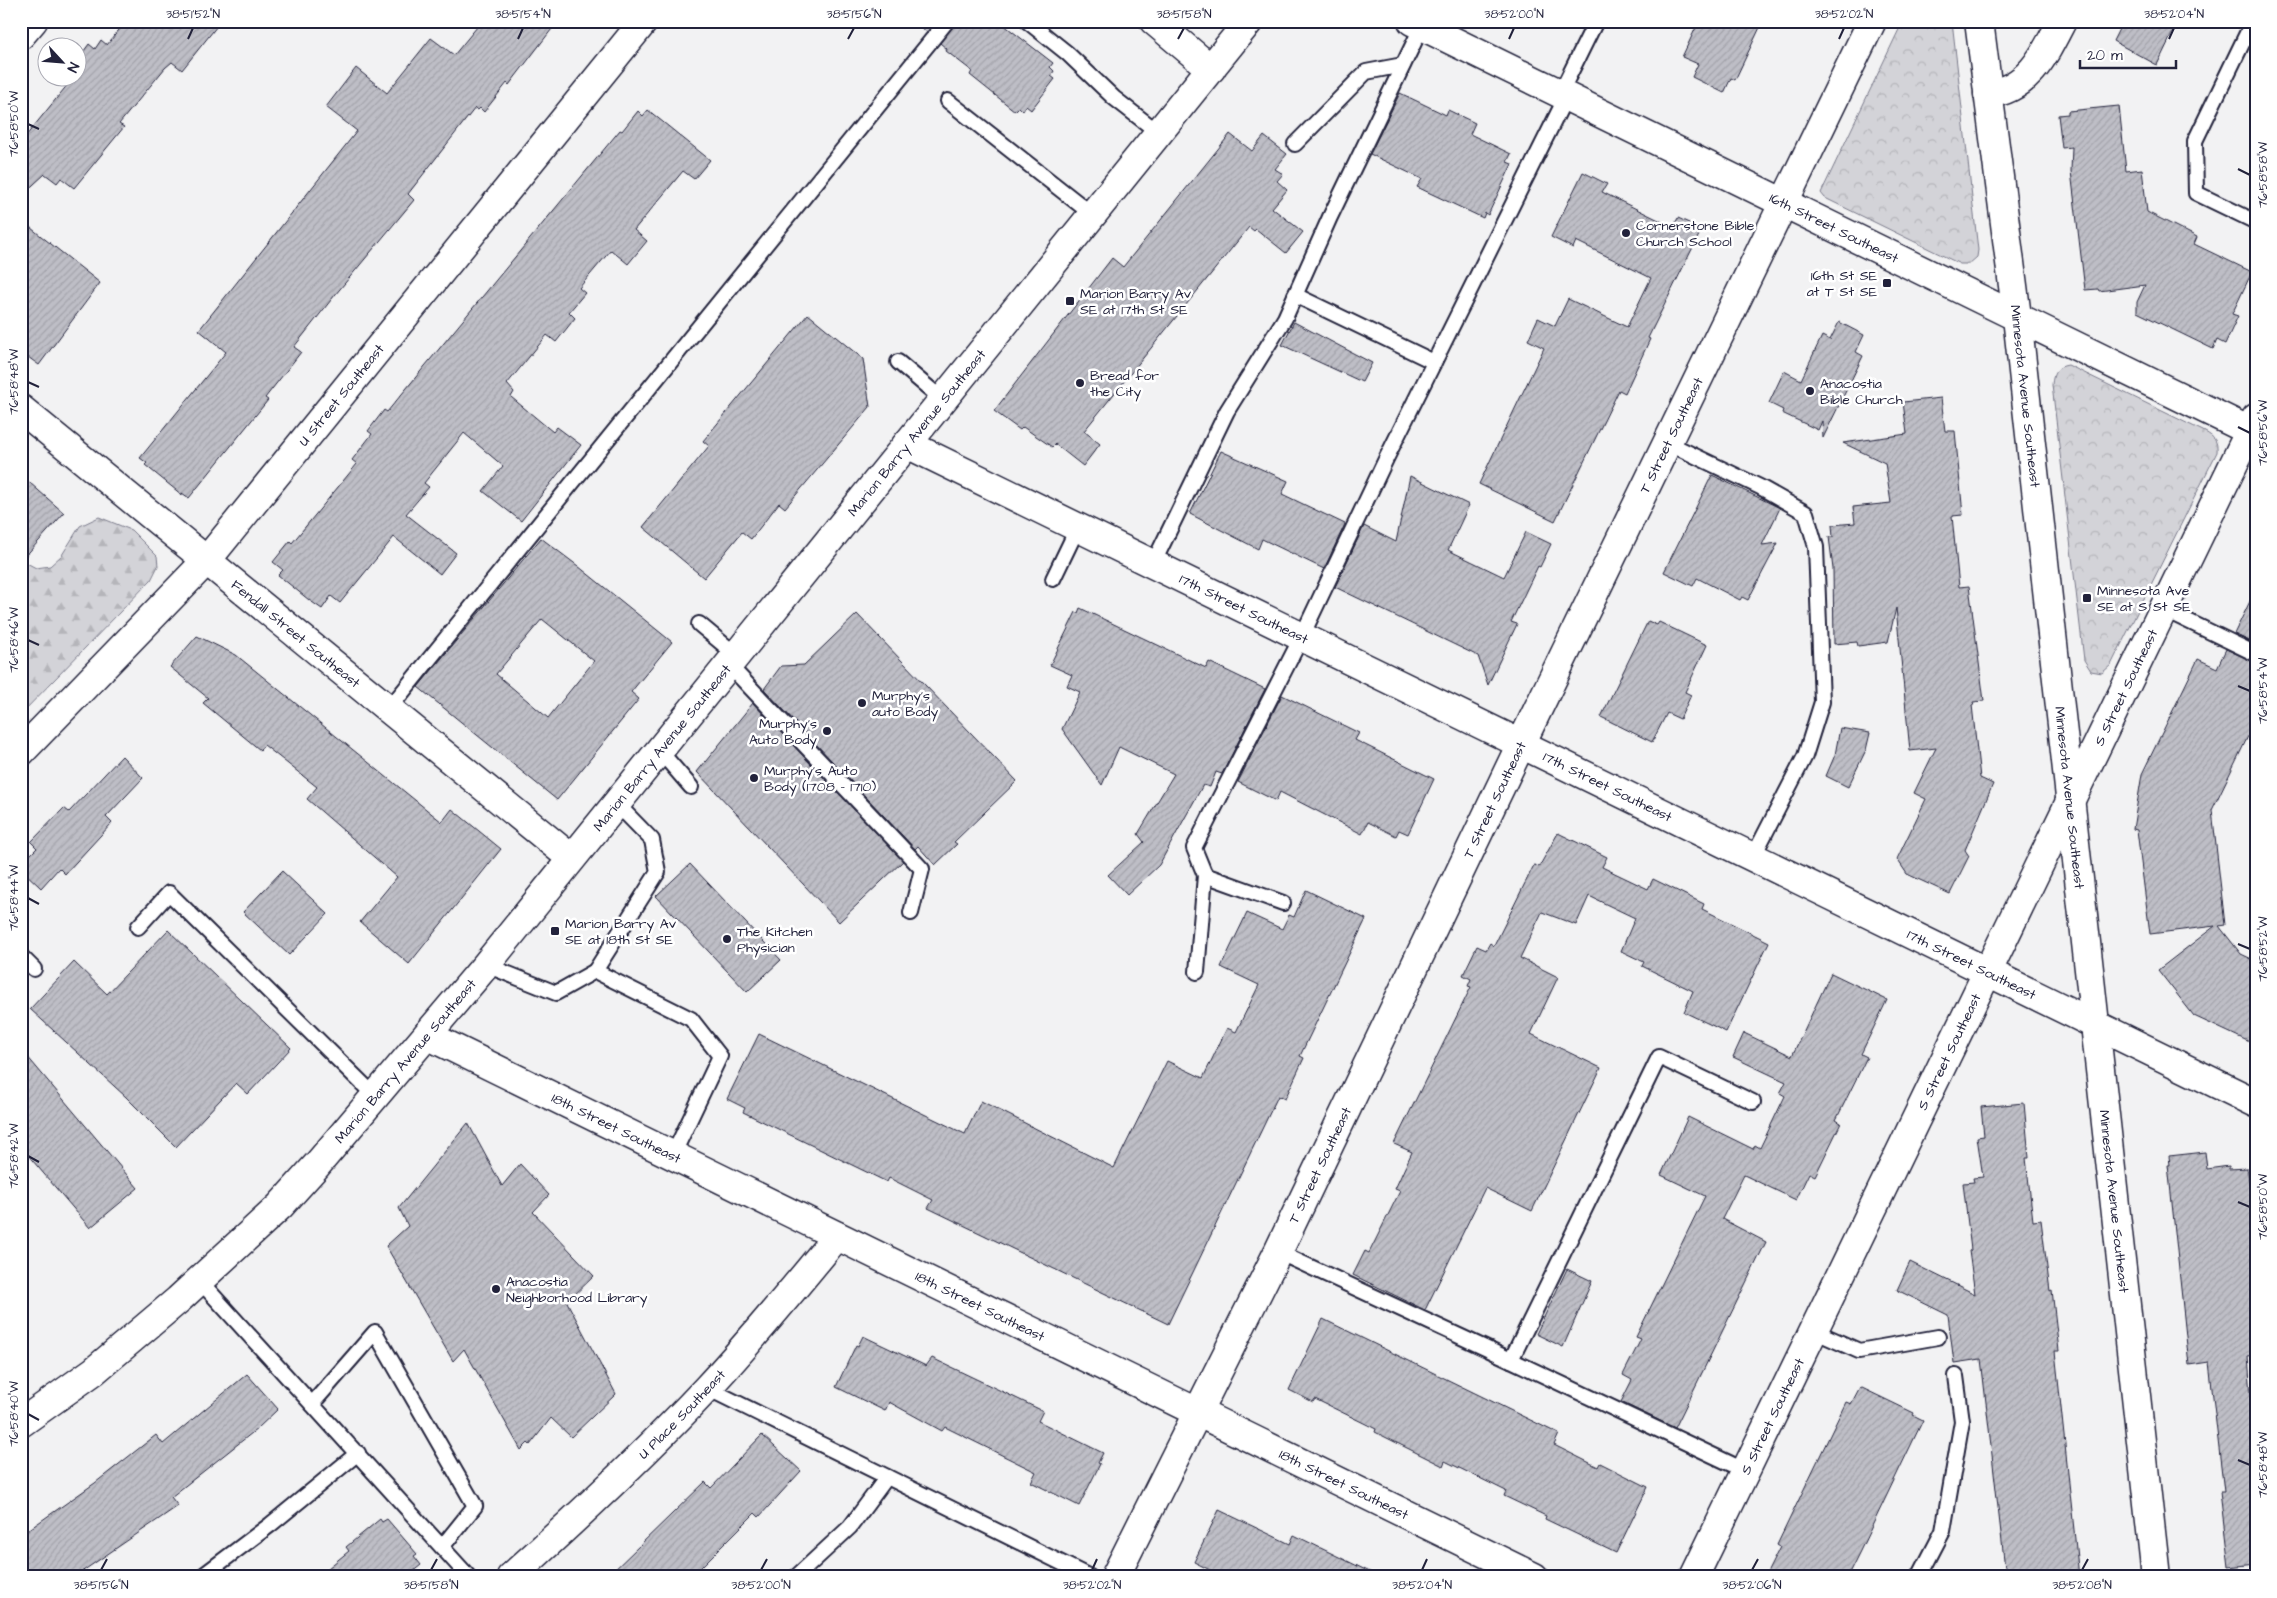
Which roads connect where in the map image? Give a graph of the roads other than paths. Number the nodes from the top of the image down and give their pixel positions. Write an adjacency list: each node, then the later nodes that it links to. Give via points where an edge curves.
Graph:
1 (32, 21): 13 (street)
2 (644, 21): 34 (street, U Street Southeast)
3 (946, 21): 42 (lane)
4 (1027, 21): 19 (lane)
5 (1154, 21): 15 (street)
6 (1249, 21): 15 (street, Marion Barry Avenue Southeast)
7 (1596, 21): 17 (lane)
8 (1872, 21): 21 (street, T Street Southeast)
9 (1979, 21): 16 (street, Minnesota Avenue Southeast)
10 (2062, 21): 16 (street, via 2034,70 2008,89)
11 (2253, 21): 23 (lane, via 2195,141 2196,193)
12 (1417, 24): 14 (lane); 17 (street, 16th Street Southeast)
13 (21, 35)
14 (1403, 65): 20 (lane, via 1366,72); 24 (lane)
15 (1211, 69): 19 (street, Marion Barry Avenue Southeast)
16 (1988, 94): 25 (street, Minnesota Avenue Southeast)
17 (1563, 95): 21 (street, 16th Street Southeast); 27 (lane)
18 (948, 101): 22 (lane)
19 (1159, 133): 22 (street, Marion Barry Avenue Southeast)
20 (1295, 144)
21 (1784, 204): 25 (street, 16th Street Southeast); 31 (street, T Street Southeast)
22 (1093, 215): 28 (street, Marion Barry Avenue Southeast)
23 (2256, 222)
24 (1295, 296): 27 (lane); 35 (lane, via 1285,318 1227,410)
25 (2017, 317): 30 (street, 16th Street Southeast); 47 (street, Minnesota Avenue Southeast)
26 (898, 362): 28 (lane)
27 (1434, 362): 39 (lane)
28 (943, 400): 32 (street, Marion Barry Avenue Southeast)
29 (21, 410): 34 (street, Fendall Street Southeast)
30 (2254, 428): 37 (street, S Street Southeast)
31 (1668, 442): 43 (street, T Street Southeast); 49 (lane, via 1806,513 1816,547 1822,702 1805,756)
32 (907, 444): 33 (street, 17th Street Southeast); 41 (street, Marion Barry Avenue Southeast)
33 (1078, 527): 35 (street, 17th Street Southeast); 36 (lane)
34 (207, 560): 42 (street, Fendall Street Southeast); 45 (street, U Street Southeast)
35 (1153, 564): 39 (street, 17th Street Southeast)
36 (1053, 580)
37 (2163, 609): 40 (lane); 47 (street, S Street Southeast)
38 (699, 624): 41 (lane)
39 (1302, 636): 43 (street, 17th Street Southeast); 51 (lane, via 1194,848)
40 (2256, 654)
41 (731, 659): 44 (street, Marion Barry Avenue Southeast); 53 (lane, via 922,869)
42 (388, 710): 50 (street, Fendall Street Southeast)
43 (1522, 744): 49 (street, 17th Street Southeast); 68 (street, T Street Southeast)
44 (659, 750): 46 (lane); 48 (street, Marion Barry Avenue Southeast)
45 (21, 752)
46 (691, 787)
47 (2071, 799): 60 (street, S Street Southeast); 61 (street, Minnesota Avenue Southeast)
48 (616, 803): 50 (street, Marion Barry Avenue Southeast); 58 (lane, via 652,840 658,872)
49 (1753, 857): 60 (street, 17th Street Southeast)
50 (572, 858): 56 (street, Marion Barry Avenue Southeast)
51 (1205, 875): 52 (lane); 59 (lane)
52 (1283, 903)
53 (911, 913)
54 (138, 927): 63 (lane, via 169,894)
55 (21, 956): 57 (lane)
56 (486, 965): 58 (lane, via 556,994); 62 (street, Marion Barry Avenue Southeast)
57 (34, 969)
58 (595, 971): 66 (lane, via 691,1019 720,1056)
59 (1197, 972)
60 (1988, 972): 61 (street, 17th Street Southeast); 70 (street, S Street Southeast)
61 (2095, 1024): 65 (street, 17th Street Southeast); 91 (street, Minnesota Avenue Southeast)
62 (427, 1035): 63 (street, Marion Barry Avenue Southeast); 66 (street, 18th Street Southeast)
63 (376, 1096): 69 (street, Marion Barry Avenue Southeast, via 280,1206)
64 (1752, 1102): 72 (lane, via 1659,1057)
65 (2256, 1103)
66 (673, 1155): 67 (street, 18th Street Southeast)
67 (838, 1236): 74 (street, U Place Southeast); 76 (street, 18th Street Southeast)
68 (1278, 1252): 72 (lane); 76 (street, T Street Southeast)
69 (200, 1280): 75 (lane); 77 (street, Marion Barry Avenue Southeast, via 94,1371)
70 (1814, 1330): 71 (lane, via 1859,1351); 79 (street, S Street Southeast)
71 (1938, 1336)
72 (1512, 1360): 79 (lane)
73 (1956, 1376): 90 (lane, via 1962,1421 1943,1531)
74 (707, 1388): 80 (lane); 84 (street, U Place Southeast, via 625,1471)
75 (312, 1404): 78 (lane); 81 (lane, via 375,1332 475,1506)
76 (1198, 1412): 87 (street, T Street Southeast); 88 (street, 18th Street Southeast)
77 (21, 1423)
78 (358, 1453): 81 (lane); 82 (lane)
79 (1746, 1471): 89 (street, S Street Southeast)
80 (887, 1477): 85 (lane, via 850,1526); 86 (lane)
81 (442, 1547): 83 (lane)
82 (201, 1577)
83 (469, 1577)
84 (511, 1577)
85 (796, 1577)
86 (1090, 1577)
87 (1115, 1577)
88 (1534, 1577)
89 (1694, 1577)
90 (1919, 1577)
91 (2156, 1577)

